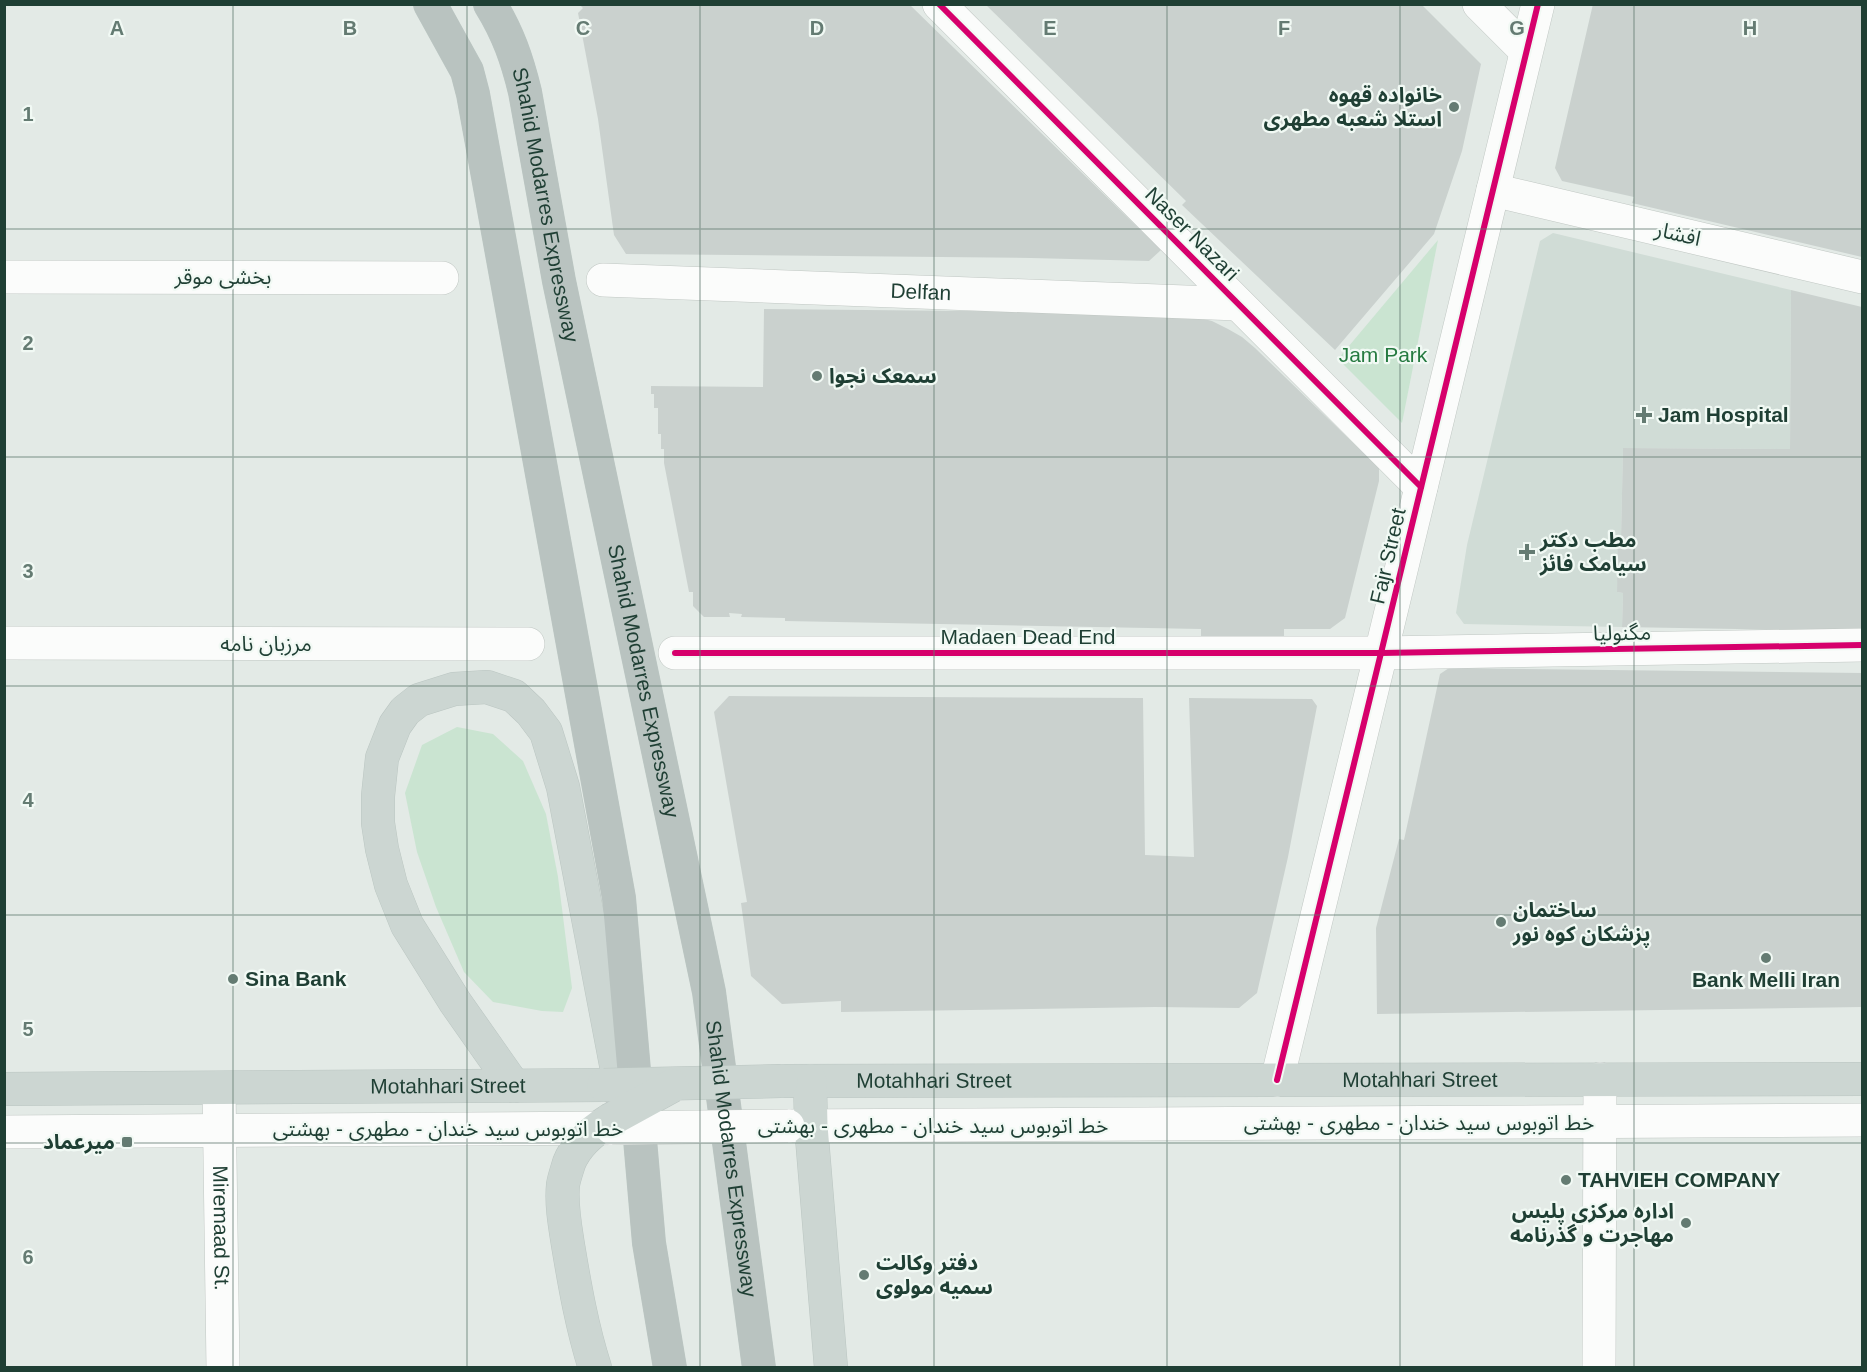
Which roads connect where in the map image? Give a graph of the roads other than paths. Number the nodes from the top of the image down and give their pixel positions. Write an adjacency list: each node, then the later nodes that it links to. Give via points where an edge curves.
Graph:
1 (430, 4): 33 (highway, via 467,71 473,94 619,898)
2 (490, 4): 37 (highway, Shahid Modarres Expressway, via 504,27 525,92 559,281 709,992)
3 (939, 4): 12 (street, Naser Nazari)
4 (1479, 4): 6 (street)
5 (1538, 4): 6 (street, Fajr Street)
6 (1526, 51): 7 (street, Fajr Street)
7 (1493, 190): 9 (street, افشار); 13 (street, Fajr Street)
8 (4, 277): 10 (street, بخشی موقر)
9 (1863, 277)
10 (442, 278)
11 (603, 280): 12 (street, Delfan)
12 (1238, 304): 13 (street, Naser Nazari)
13 (1421, 487): 18 (street, Fajr Street)
14 (4, 643): 15 (street, مرزبان نامه)
15 (528, 644)
16 (1863, 645): 18 (street, مگنولیا)
17 (675, 653): 18 (street, Madaen Dead End)
18 (1382, 654): 21 (street, Fajr Street)
19 (1600, 1079): 20 (main road, Motahhari Street); 21 (main road, Motahhari Street); 28 (street)
20 (1863, 1079)
21 (1277, 1080): 22 (main road, Motahhari Street)
22 (795, 1081): 23 (main road, Motahhari Street, bridge); 30 (main road)
23 (676, 1083): 24 (main road, Motahhari Street, bridge); 29 (main road, bridge)
24 (514, 1086): 25 (main road, Motahhari Street); 33 (main road, via 407,926 391,885 378,823 382,758 395,725 419,700 454,689 487,687 514,696 546,732 563,787)
25 (219, 1088): 26 (main road, Motahhari Street); 31 (street, Miremaad St.)
26 (4, 1089)
27 (1863, 1120): 28 (street, خط اتوبوس سید خندان - مطهری - بهشتی)
28 (1600, 1122): 30 (street, خط اتوبوس سید خندان - مطهری - بهشتی); 39 (street)
29 (606, 1125): 30 (street, خط اتوبوس سید خندان - مطهری - بهشتی, bridge); 31 (street, خط اتوبوس سید خندان - مطهری - بهشتی); 35 (main road, via 582,1143 570,1160 563,1185 574,1284)
30 (799, 1126): 38 (main road)
31 (220, 1130): 32 (street, خط اتوبوس سید خندان - مطهری - بهشتی); 34 (street, Miremaad St.)
32 (4, 1132)
33 (650, 1243): 36 (highway)
34 (223, 1368)
35 (595, 1368)
36 (670, 1368)
37 (759, 1368)
38 (831, 1368)
39 (1599, 1368)

